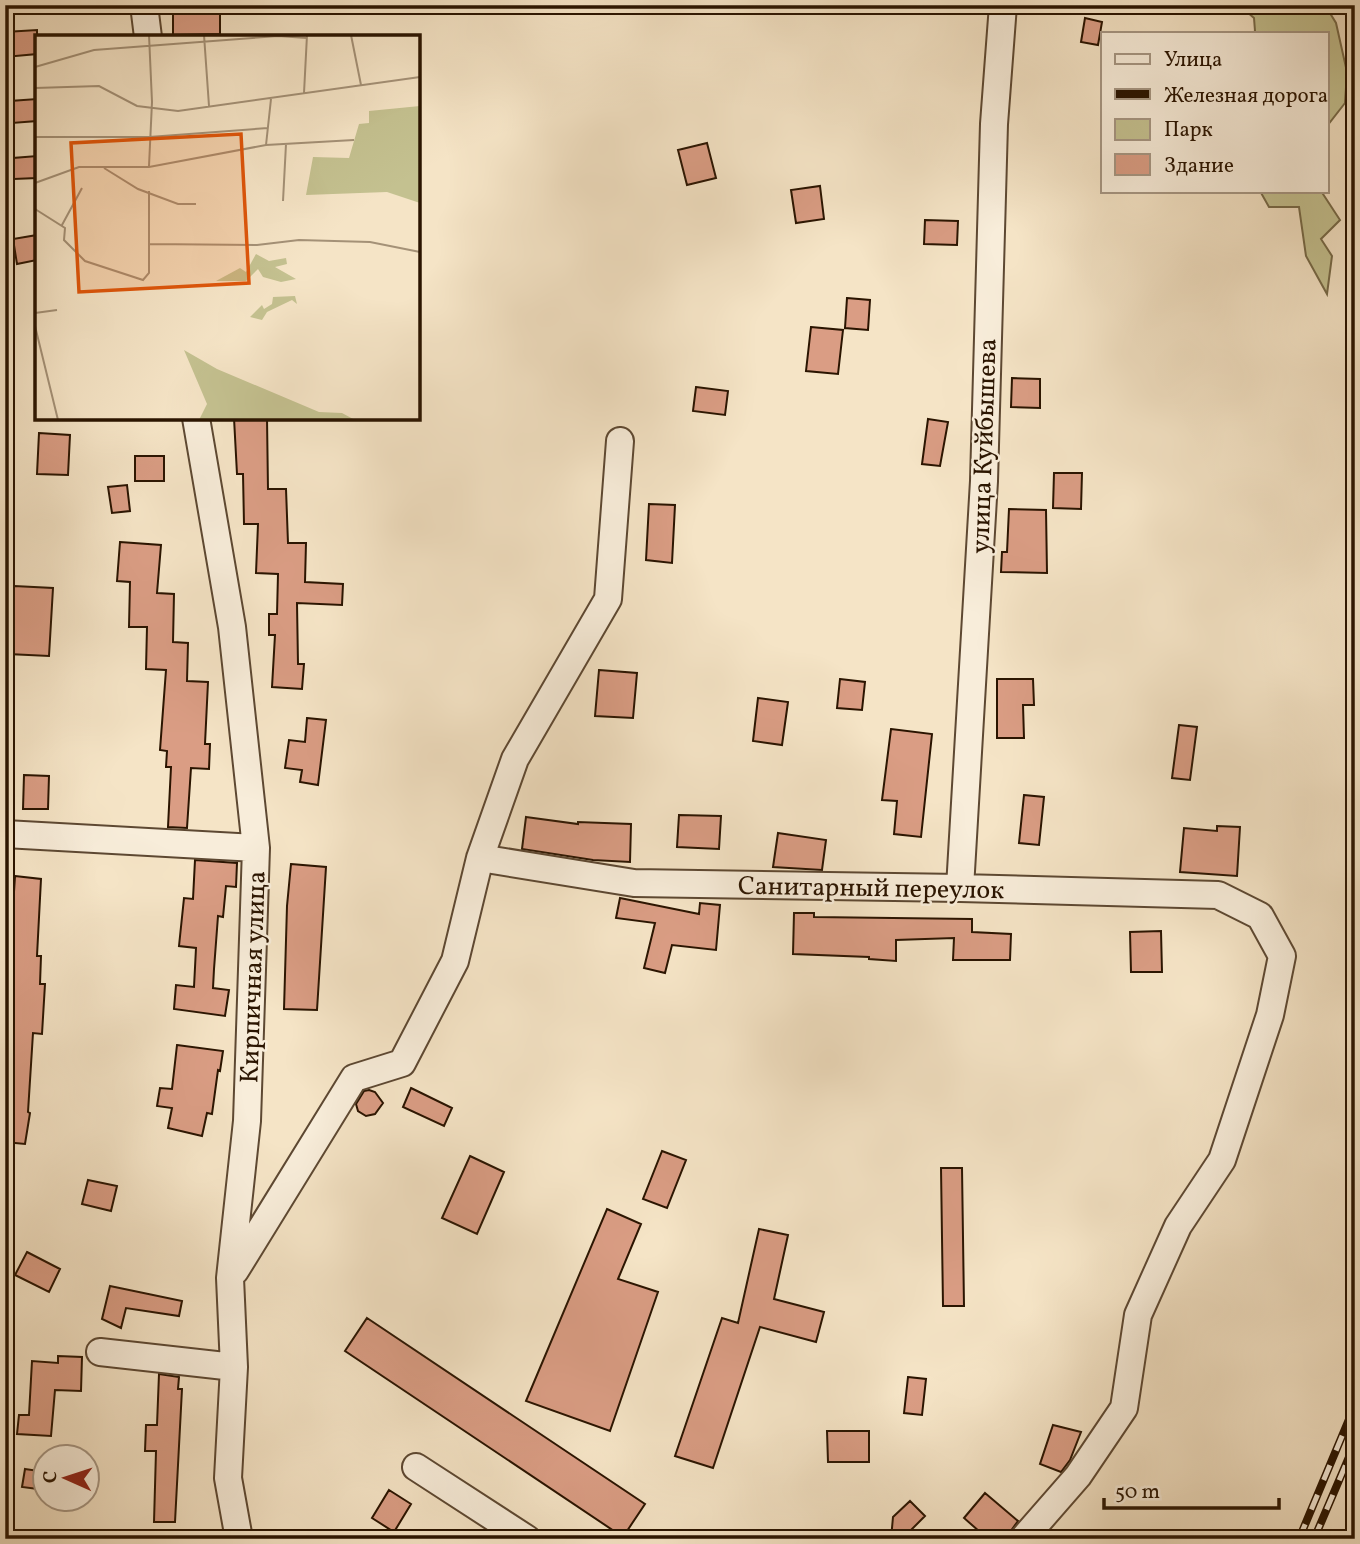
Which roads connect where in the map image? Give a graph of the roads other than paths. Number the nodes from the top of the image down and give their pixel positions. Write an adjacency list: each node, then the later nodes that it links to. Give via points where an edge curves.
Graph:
1 (144, 5): 3 (street)
2 (1003, 5): 9 (street, улица Куйбышева, via 993,137 984,481)
3 (148, 35)
4 (196, 420): 7 (street, Кирпичная улица, via 232,627)
5 (620, 441): 8 (street, via 608,598 515,759)
6 (5, 834): 7 (street)
7 (256, 848): 10 (street, Кирпичная улица, via 247,1121)
8 (480, 858): 9 (street, Санитарный переулок, via 634,883); 10 (street, via 455,961 402,1063 354,1078)
9 (960, 888): 16 (street, Санитарный переулок, via 1218,895 1260,916 1282,956 1270,1015 1222,1160 1178,1226 1138,1315 1124,1408 1078,1476)
10 (230, 1278): 12 (street, Кирпичная улица)
11 (100, 1352): 12 (street)
12 (234, 1367): 14 (street, Кирпичная улица, via 228,1478)
13 (416, 1467): 15 (street)
14 (239, 1539)
15 (527, 1539)
16 (1023, 1539)

